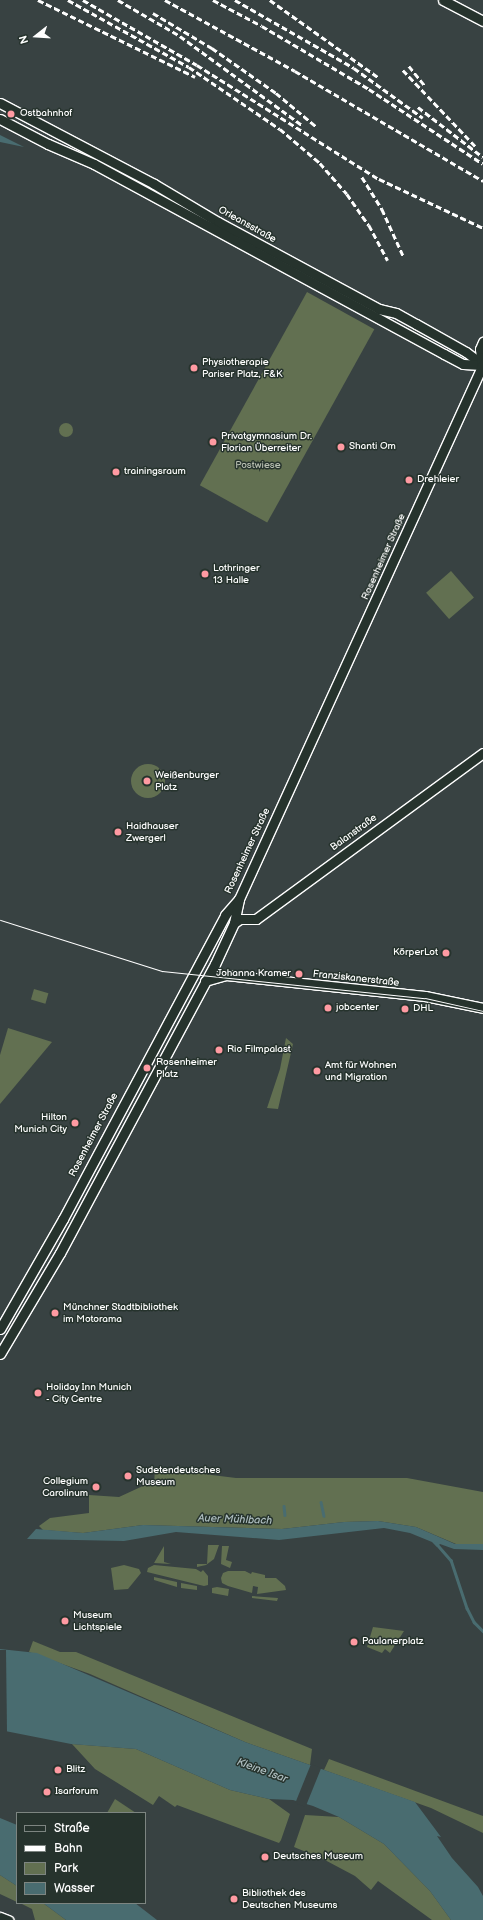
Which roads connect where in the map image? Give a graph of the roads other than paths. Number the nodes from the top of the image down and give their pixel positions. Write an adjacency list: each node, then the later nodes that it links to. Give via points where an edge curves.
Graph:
1 (443, 0): 2 (main road)
2 (483, 21)
3 (0, 103): 5 (main road, Orleansstraße)
4 (0, 119): 5 (main road, Orleansstraße)
5 (207, 220): 7 (main road, Orleansstraße, via 379,309 396,313 466,352); 7 (main road, Orleansstraße, via 463,364)
6 (483, 342): 7 (main road, Rosenheimer Straße, via 480,349)
7 (483, 365): 9 (main road, Rosenheimer Straße)
8 (483, 753): 10 (main road, Balanstraße, via 256,919 240,919)
9 (239, 899): 10 (main road); 15 (main road, Rosenheimer Straße, via 225,914 63,1218)
10 (234, 923): 11 (main road)
11 (212, 969): 12 (main road, Franziskanerstraße); 13 (main road)
12 (226, 975): 13 (main road, Franziskanerstraße); 14 (main road, Franziskanerstraße, via 425,996)
13 (205, 981): 16 (main road, via 60,1253)
14 (483, 1008)
15 (0, 1328)
16 (0, 1354)
17 (0, 1916): 18 (main road)
18 (8, 1920)

